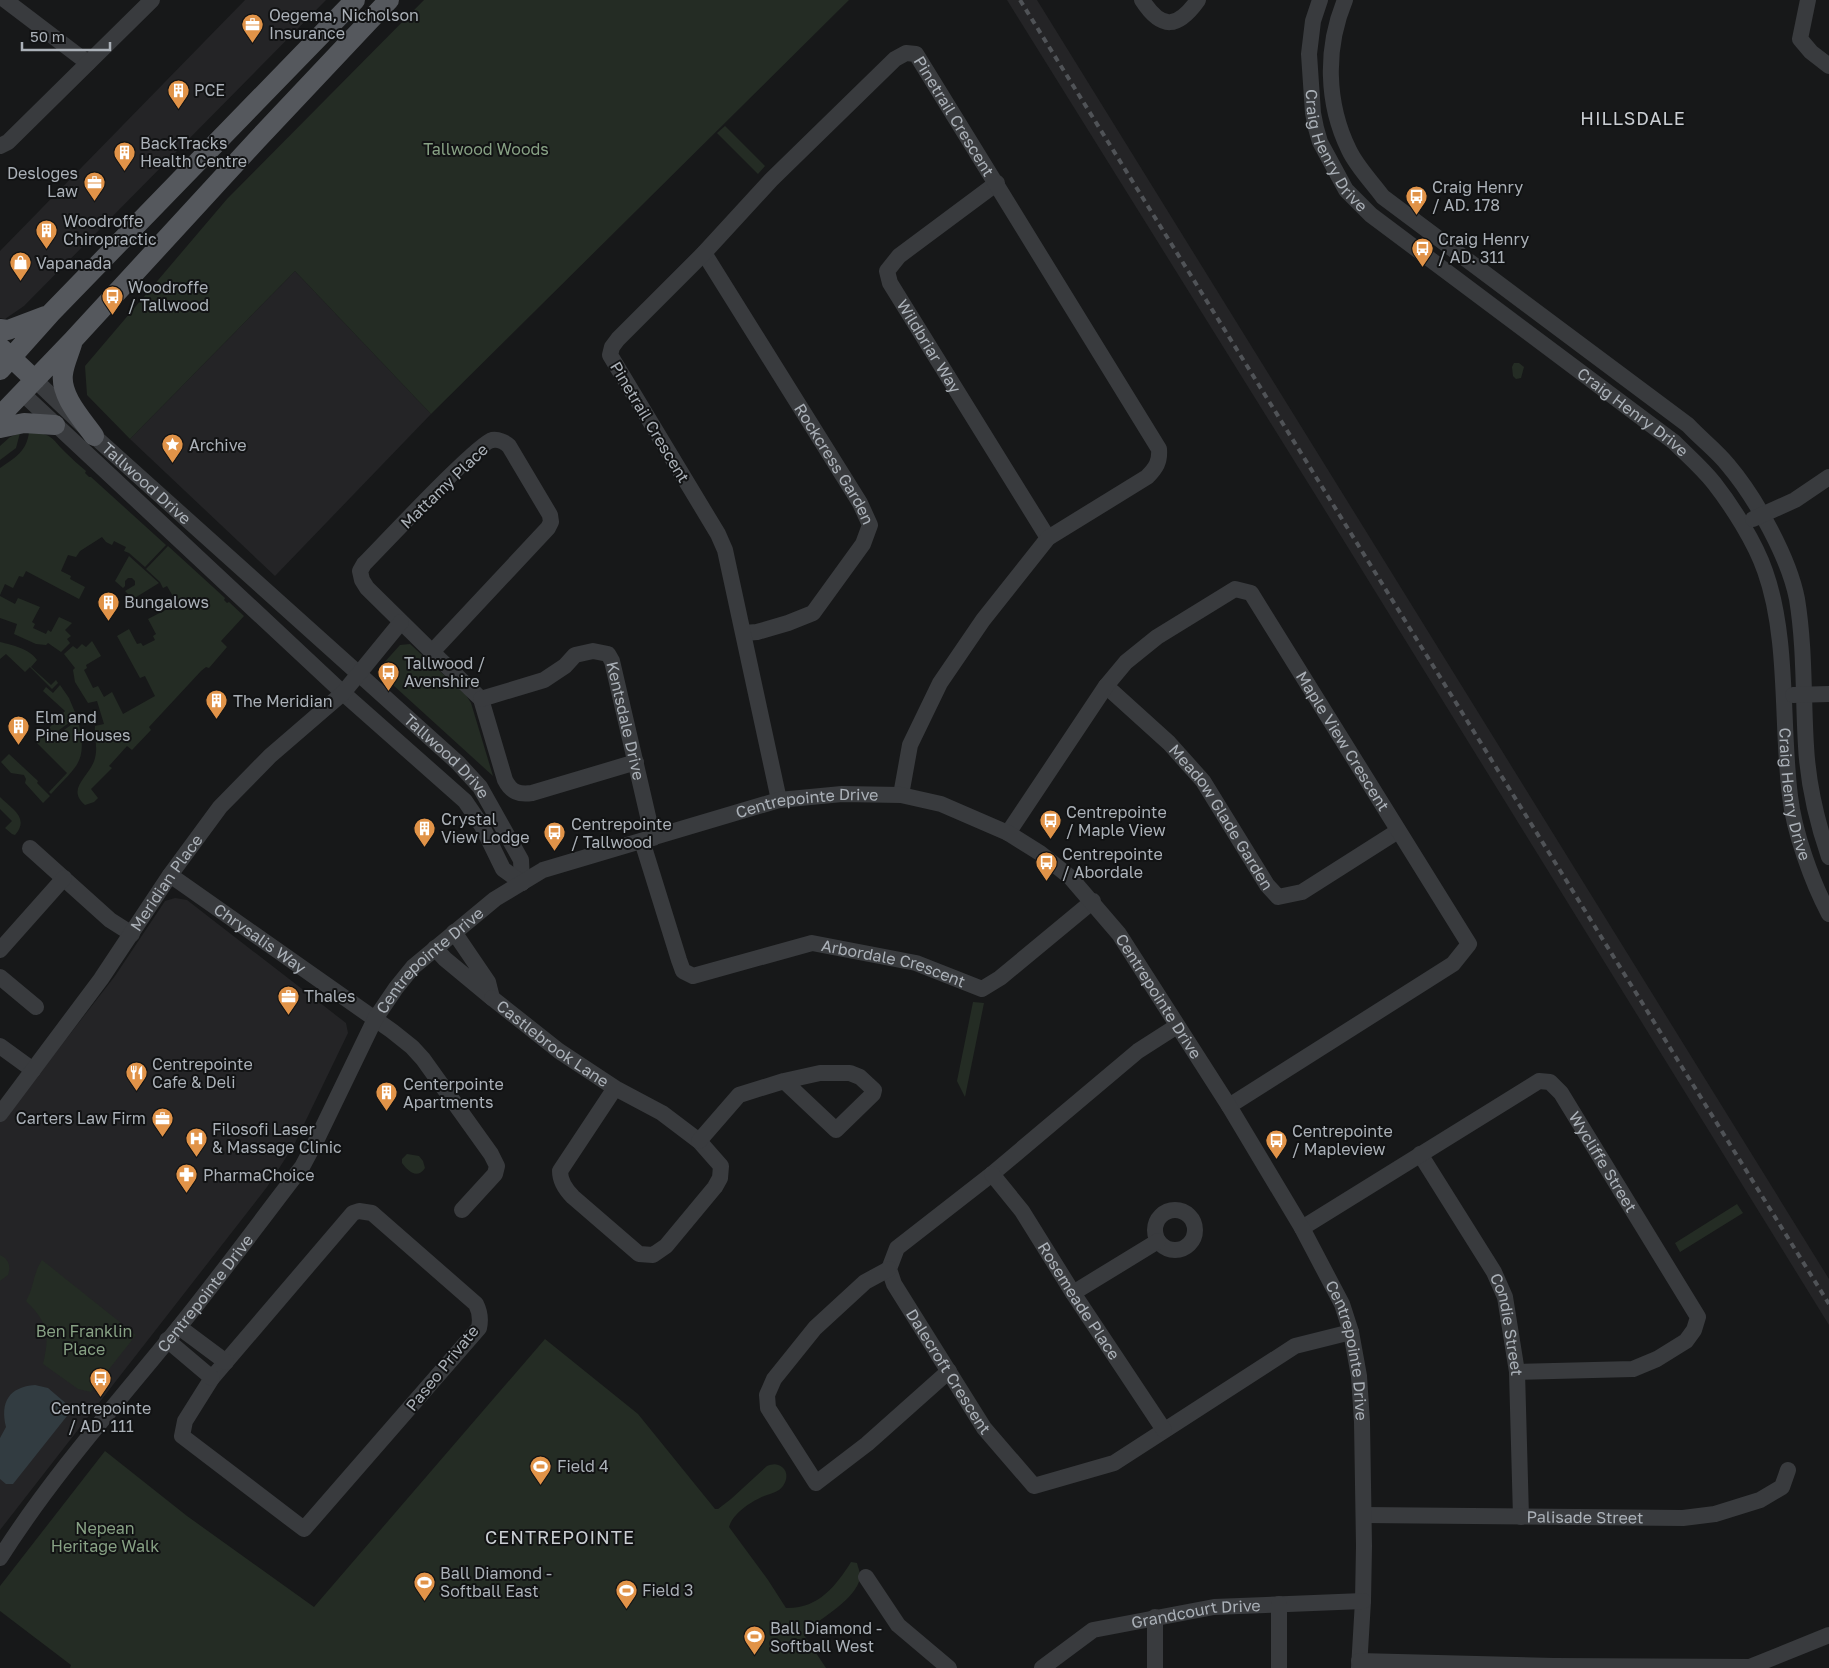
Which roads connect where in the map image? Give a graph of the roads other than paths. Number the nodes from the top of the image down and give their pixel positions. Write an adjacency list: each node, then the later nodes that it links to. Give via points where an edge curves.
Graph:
1 (5, 0): 10 (street)
2 (152, 0): 10 (street)
3 (355, 0): 15 (main road)
4 (389, 0): 17 (main road)
5 (1142, 0): 6 (street, via 1162,22 1169,23 1176,22)
6 (1198, 0)
7 (1320, 0): 26 (street, Craig Henry Drive, via 1313,21 1309,54 1313,113 1320,142 1346,190 1371,215 1674,442 1713,482)
8 (1345, 0): 25 (street, Craig Henry Drive, via 1331,53 1331,86 1337,119 1350,152 1383,197 1688,425 1728,465)
9 (1808, 0): 11 (street, via 1800,39)
10 (88, 63): 12 (street, via 8,142)
11 (1829, 66)
12 (0, 146)
13 (997, 183): 14 (street, Pinetrail Crescent, via 916,54 906,53 895,59 772,180); 27 (street, Wildbriar Way, via 899,256 887,271 890,283); 27 (street, Pinetrail Crescent, via 1159,449 1160,458 1147,477)
14 (704, 253): 29 (street, Pinetrail Crescent, via 618,338 610,355 718,534 725,550); 29 (street, Rockcress Garden, via 860,503 870,525 863,544 813,613 757,632)
15 (51, 313): 16 (main road, via 31,323 8,330); 18 (main road)
16 (0, 329)
17 (73, 340): 19 (main road); 23 (main road, via 62,383)
18 (2, 362): 19 (main road, Tallwood Drive)
19 (28, 387): 20 (main road); 21 (street, Tallwood Drive); 23 (street, Tallwood Drive)
20 (0, 416)
21 (55, 425): 22 (main road, via 24,423); 33 (street, Tallwood Drive)
22 (0, 428)
23 (94, 436): 31 (street, Tallwood Drive)
24 (1829, 477): 25 (street, via 1795,500)
25 (1763, 515): 26 (street); 36 (street, Craig Henry Drive, via 1783,556 1796,598)
26 (1742, 525): 35 (street, Craig Henry Drive, via 1764,570 1771,593)
27 (1048, 538): 39 (street, Pinetrail Crescent, via 983,620 940,683 910,745)
28 (401, 622): 30 (street, Mattamy Place); 30 (street, Mattamy Place, via 367,588 360,570 484,444 491,440 506,443 550,514 551,522); 31 (street, Meridian Place)
29 (744, 633): 41 (street, Pinetrail Crescent)
30 (432, 652): 37 (street, Mattamy Place)
31 (359, 675): 33 (street, Meridian Place); 50 (street, Tallwood Drive, via 458,763 480,787 521,860)
32 (1106, 686): 43 (street, Meadow Glade Garden, via 1170,743 1198,775 1267,885 1278,897 1302,892); 43 (street, Maple View Crescent, via 1126,662 1157,637 1235,590 1251,593); 44 (street, Maple View Crescent)
33 (343, 693): 48 (street, Meridian Place, via 270,756 220,807); 50 (street, Tallwood Drive, via 465,802 482,826 503,869)
34 (1829, 694): 36 (street)
35 (1784, 695): 36 (street); 40 (street, Craig Henry Drive)
36 (1804, 695): 42 (street, Craig Henry Drive, via 1806,748)
37 (480, 699): 38 (street, Mattamy Place, via 505,780 513,791 522,795); 38 (street, Kentsdale Drive, via 544,680 565,666 575,654 593,651 608,654)
38 (636, 762): 45 (street, Kentsdale Drive)
39 (901, 794): 41 (street, Centrepointe Drive, via 842,794); 44 (street, Centrepointe Drive, via 941,804)
40 (1790, 797): 42 (street); 52 (street, Craig Henry Drive, via 1805,856)
41 (778, 800): 45 (street, Centrepointe Drive)
42 (1821, 801): 47 (street, Craig Henry Drive, via 1819,830)
43 (1398, 831): 66 (street, Maple View Crescent, via 1469,944 1453,964)
44 (1008, 833): 51 (street, Centrepointe Drive, via 1070,877)
45 (647, 839): 50 (street, Centrepointe Drive, via 543,870); 51 (street, Arbordale Crescent, via 679,960 684,971 693,976 812,944 916,963 982,989 1000,978)
46 (30, 848): 49 (street)
47 (1829, 857)
48 (170, 875): 54 (street, Meridian Place); 60 (street, Chrysalis Way)
49 (64, 878): 54 (street, via 110,920); 56 (street)
50 (522, 883): 53 (street, Centrepointe Drive, via 495,899)
51 (1093, 901): 61 (street, Centrepointe Drive, via 1119,934)
52 (1829, 914)
53 (454, 932): 55 (street, Centrepointe Drive); 58 (street, Castlebrook Lane, via 488,982)
54 (132, 934): 63 (street, Meridian Place)
55 (435, 948): 58 (street, Castlebrook Lane); 60 (street, Centrepointe Drive, via 413,967)
56 (0, 950)
57 (0, 977): 59 (street)
58 (492, 998): 65 (street, Castlebrook Lane, via 559,1051)
59 (36, 1007)
60 (375, 1019): 71 (street, Chrysalis Way, via 423,1059 497,1166 495,1174); 76 (street, Centrepointe Drive, via 306,1161)
61 (1177, 1026): 66 (street, Centrepointe Drive); 70 (street, via 1138,1051)
62 (0, 1046): 63 (street)
63 (33, 1070): 67 (street, Meridian Place)
64 (784, 1081): 64 (street, via 836,1130 874,1090 860,1077 850,1073 820,1073); 68 (street, via 739,1095)
65 (615, 1088): 68 (street, Castlebrook Lane, via 662,1113); 68 (street, Castlebrook Lane, via 560,1174 567,1191 639,1254 653,1255 666,1246 720,1178 721,1166)
66 (1229, 1106): 72 (street, Centrepointe Drive)
67 (0, 1114)
68 (699, 1141)
69 (1420, 1154): 72 (street, Wycliffe Street); 81 (street, Condie Street, via 1494,1272 1505,1298); 81 (street, Wycliffe Street, via 1538,1081 1550,1082 1561,1093 1698,1316 1686,1341 1633,1369)
70 (992, 1174): 74 (street, via 897,1248); 75 (street, Rosemeade Place, via 1022,1210)
71 (462, 1210)
72 (1302, 1228): 77 (street, Centrepointe Drive, via 1342,1304)
73 (1158, 1241): 75 (street)
74 (889, 1269): 80 (street, Dalecroft Crescent, via 894,1284); 80 (street, via 865,1282 816,1328 774,1379 767,1395 768,1408 816,1482 867,1444)
75 (1073, 1293): 83 (street, Rosemeade Place)
76 (178, 1327): 78 (street, Centrepointe Drive); 79 (street)
77 (1351, 1332): 83 (street, Dalecroft Crescent, via 1295,1346); 85 (street, Centrepointe Drive, via 1359,1376)
78 (167, 1340): 82 (street); 87 (street, Centrepointe Drive, via 16,1532)
79 (226, 1362): 82 (street, Paseo Private); 82 (street, Paseo Private, via 358,1211 372,1213 464,1292 479,1310 478,1328 304,1529 182,1436 185,1421)
80 (949, 1371): 83 (street, Dalecroft Crescent, via 984,1428 1034,1486 1114,1462)
81 (1517, 1372): 86 (street, Condie Street)
82 (212, 1378)
83 (1164, 1430)
84 (1788, 1470): 86 (street, Palisade Street, via 1782,1487 1760,1500 1715,1514 1684,1518)
85 (1364, 1514): 86 (street, Palisade Street); 89 (street, Centrepointe Drive)
86 (1521, 1517)
87 (0, 1558)
88 (866, 1577): 94 (street, via 898,1624)
89 (1363, 1601): 90 (street, Grandcourt Drive); 93 (street, Centrepointe Drive)
90 (1279, 1604): 91 (street, Grandcourt Drive, via 1214,1607); 97 (street)
91 (1155, 1617): 95 (street, Grandcourt Drive, via 1093,1630); 96 (street)
92 (1829, 1635): 98 (street)
93 (1359, 1664): 98 (street)
94 (949, 1668)
95 (1042, 1668)
96 (1155, 1668)
97 (1279, 1668)
98 (1750, 1668)

